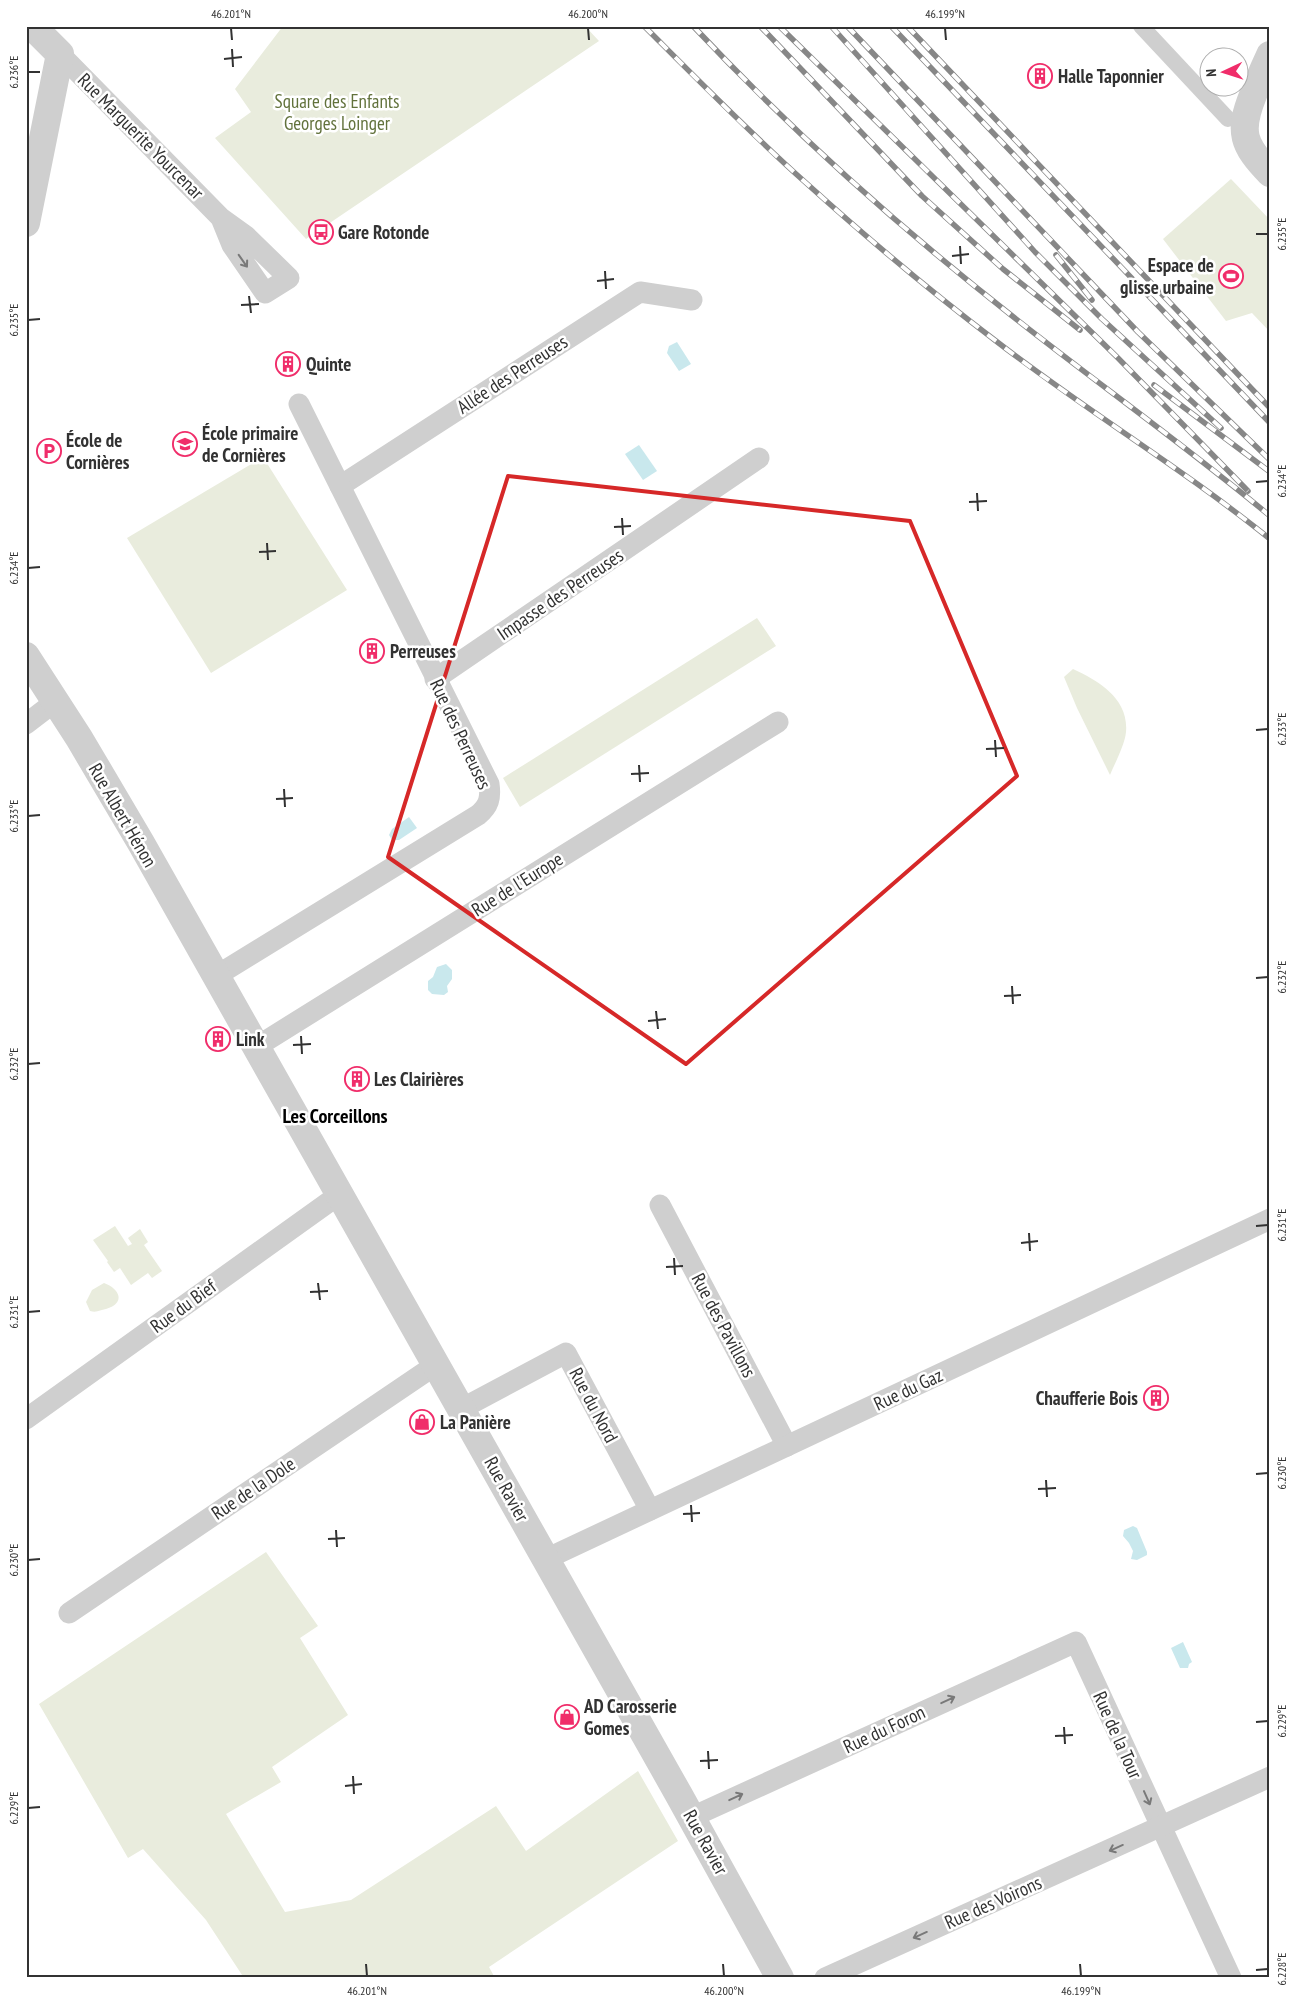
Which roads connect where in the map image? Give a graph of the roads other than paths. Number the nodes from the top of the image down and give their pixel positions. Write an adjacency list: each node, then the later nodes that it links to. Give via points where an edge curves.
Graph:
1 (32, 26): 3 (street)
2 (1141, 26): 5 (street)
3 (60, 54): 7 (street, Rue Marguerite Yourcenar); 8 (street)
4 (1265, 65): 5 (street)
5 (1234, 118): 6 (street, via 1232,139)
6 (1266, 169)
7 (222, 218)
8 (26, 224)
9 (692, 300): 12 (street, Allée des Perreuses, via 640,292)
10 (299, 404): 12 (street, Rue des Perreuses)
11 (759, 458): 14 (street, Impasse des Perreuses)
12 (340, 486): 14 (street, Rue des Perreuses)
13 (26, 656): 15 (street, Rue Albert Hénon)
14 (435, 679): 18 (street, Rue des Perreuses, via 488,784 490,794 485,808)
15 (56, 701): 17 (street); 18 (street, Rue Albert Hénon)
16 (778, 722): 19 (street, Rue de l'Europe)
17 (26, 724)
18 (216, 976): 19 (street, Rue Ravier)
19 (256, 1047): 20 (street, Rue Ravier)
20 (340, 1194): 23 (street, Rue Ravier); 25 (street, Rue du Bief)
21 (660, 1205): 26 (street, Rue des Pavillons)
22 (1270, 1219): 26 (street, Rue du Gaz)
23 (437, 1364): 24 (street, Rue Ravier); 29 (street, Rue de la Dole)
24 (462, 1408): 27 (street, Rue du Nord, via 566,1353); 28 (street, Rue Ravier)
25 (26, 1418)
26 (786, 1446): 27 (street, Rue du Gaz)
27 (650, 1510): 28 (street, Rue du Gaz)
28 (546, 1559): 32 (street, Rue Ravier)
29 (69, 1612)
30 (1076, 1642): 32 (street, Rue du Foron, one-way to 30); 33 (street, Rue de la Tour, one-way to 33)
31 (1270, 1777): 33 (street, Rue des Voirons)
32 (692, 1817): 34 (street, Rue Ravier)
33 (1161, 1828): 35 (street, Rue des Voirons, one-way to 35); 36 (street, Rue de la Tour)
34 (780, 1978)
35 (825, 1978)
36 (1231, 1978)

